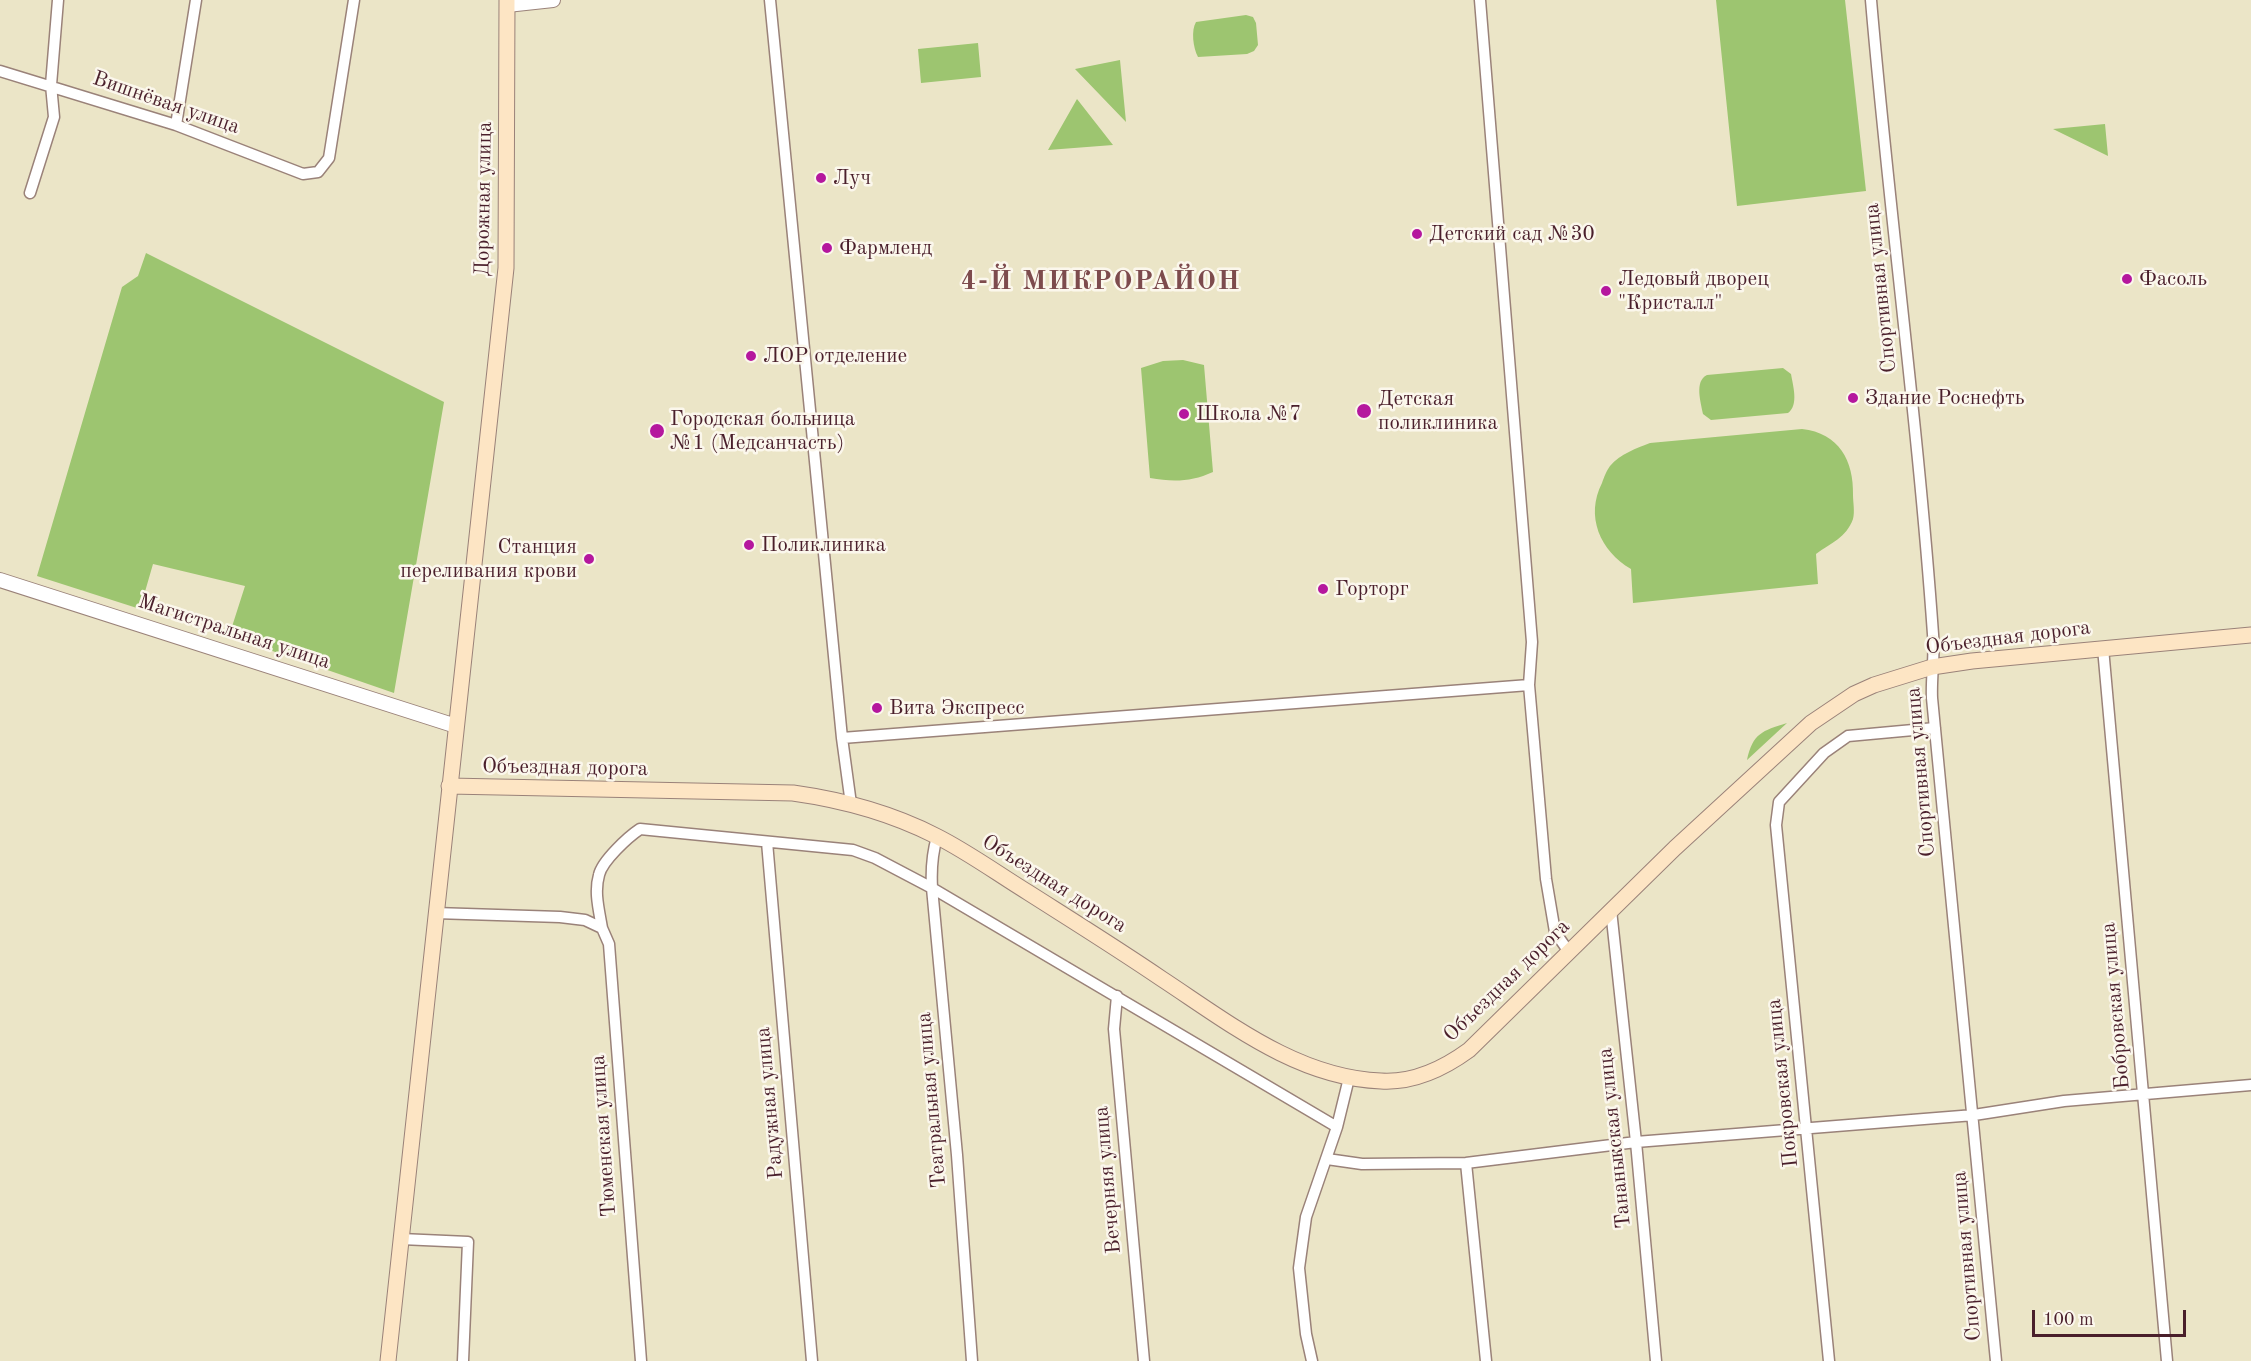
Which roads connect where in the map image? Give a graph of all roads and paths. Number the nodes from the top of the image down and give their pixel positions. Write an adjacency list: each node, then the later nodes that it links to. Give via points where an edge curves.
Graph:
1 (58, 0): 10 (street)
2 (196, 0): 11 (street)
3 (354, 0): 11 (street, Вишнёвая улица, via 329,158 318,172 303,174)
4 (553, 0): 8 (street)
5 (770, 0): 20 (street)
6 (1480, 0): 17 (street, via 1532,642)
7 (1870, 0): 16 (street, Спортивная улица, via 1907,343 1933,636)
8 (507, 2): 18 (main road, Дорожная улица, via 506,268)
9 (0, 71): 10 (street, Вишнёвая улица)
10 (51, 85): 11 (street, Вишнёвая улица); 12 (street, via 54,117)
11 (176, 124)
12 (30, 193)
13 (0, 580): 18 (street, Магистральная улица)
14 (2251, 635): 15 (main road, Объездная дорога)
15 (2103, 648): 16 (main road, Объездная дорога); 33 (street, Бобровская улица)
16 (1932, 667): 19 (street, Спортивная улица); 26 (main road, Объездная дорога, via 1854,694 1810,723)
17 (1529, 685): 20 (street); 29 (street, via 1551,917 1555,932)
18 (456, 726): 21 (main road, Дорожная улица)
19 (1935, 728): 34 (street, Спортивная улица); 36 (street, Покровская улица, via 1848,736 1824,753 1779,802 1776,825)
20 (842, 738): 22 (street)
21 (449, 786): 22 (main road, Объездная дорога, via 755,791 793,793); 27 (main road, Дорожная улица)
22 (851, 804): 23 (main road, Объездная дорога)
23 (937, 837): 25 (street, Театральная улица); 31 (main road, Объездная дорога, via 1139,963 1234,1028 1295,1061)
24 (767, 842): 25 (street, via 853,850); 28 (street, Тюменская улица, via 640,829 624,840 599,873 597,894); 44 (street, Радужная улица)
25 (932, 888): 30 (street); 45 (street, Театральная улица)
26 (1611, 910): 29 (main road, Объездная дорога); 37 (street, Тананыкская улица)
27 (435, 913): 28 (street, via 560,917); 40 (main road, Дорожная улица)
28 (602, 927): 43 (street, Тюменская улица, via 609,944)
29 (1569, 952): 31 (main road, Объездная дорога, via 1496,1026 1450,1063 1400,1081)
30 (1117, 996): 35 (street); 46 (street, Вечерняя улица, via 1114,1029)
31 (1349, 1078): 35 (street)
32 (2251, 1085): 33 (street)
33 (2143, 1095): 34 (street, via 2064,1101); 52 (street, Бобровская улица)
34 (1974, 1115): 36 (street); 51 (street, Спортивная улица)
35 (1337, 1127): 38 (street)
36 (1808, 1129): 37 (street); 50 (street, Покровская улица)
37 (1636, 1142): 39 (street); 49 (street, Тананыкская улица)
38 (1327, 1159): 39 (street, via 1362,1164); 47 (street, via 1306,1217 1299,1268)
39 (1466, 1163): 48 (street)
40 (401, 1239): 41 (main road, Дорожная улица); 42 (street, via 468,1242)
41 (388, 1361)
42 (463, 1361)
43 (641, 1361)
44 (813, 1361)
45 (972, 1361)
46 (1144, 1361)
47 (1312, 1361)
48 (1486, 1361)
49 (1656, 1361)
50 (1829, 1361)
51 (1996, 1361)
52 (2168, 1361)

